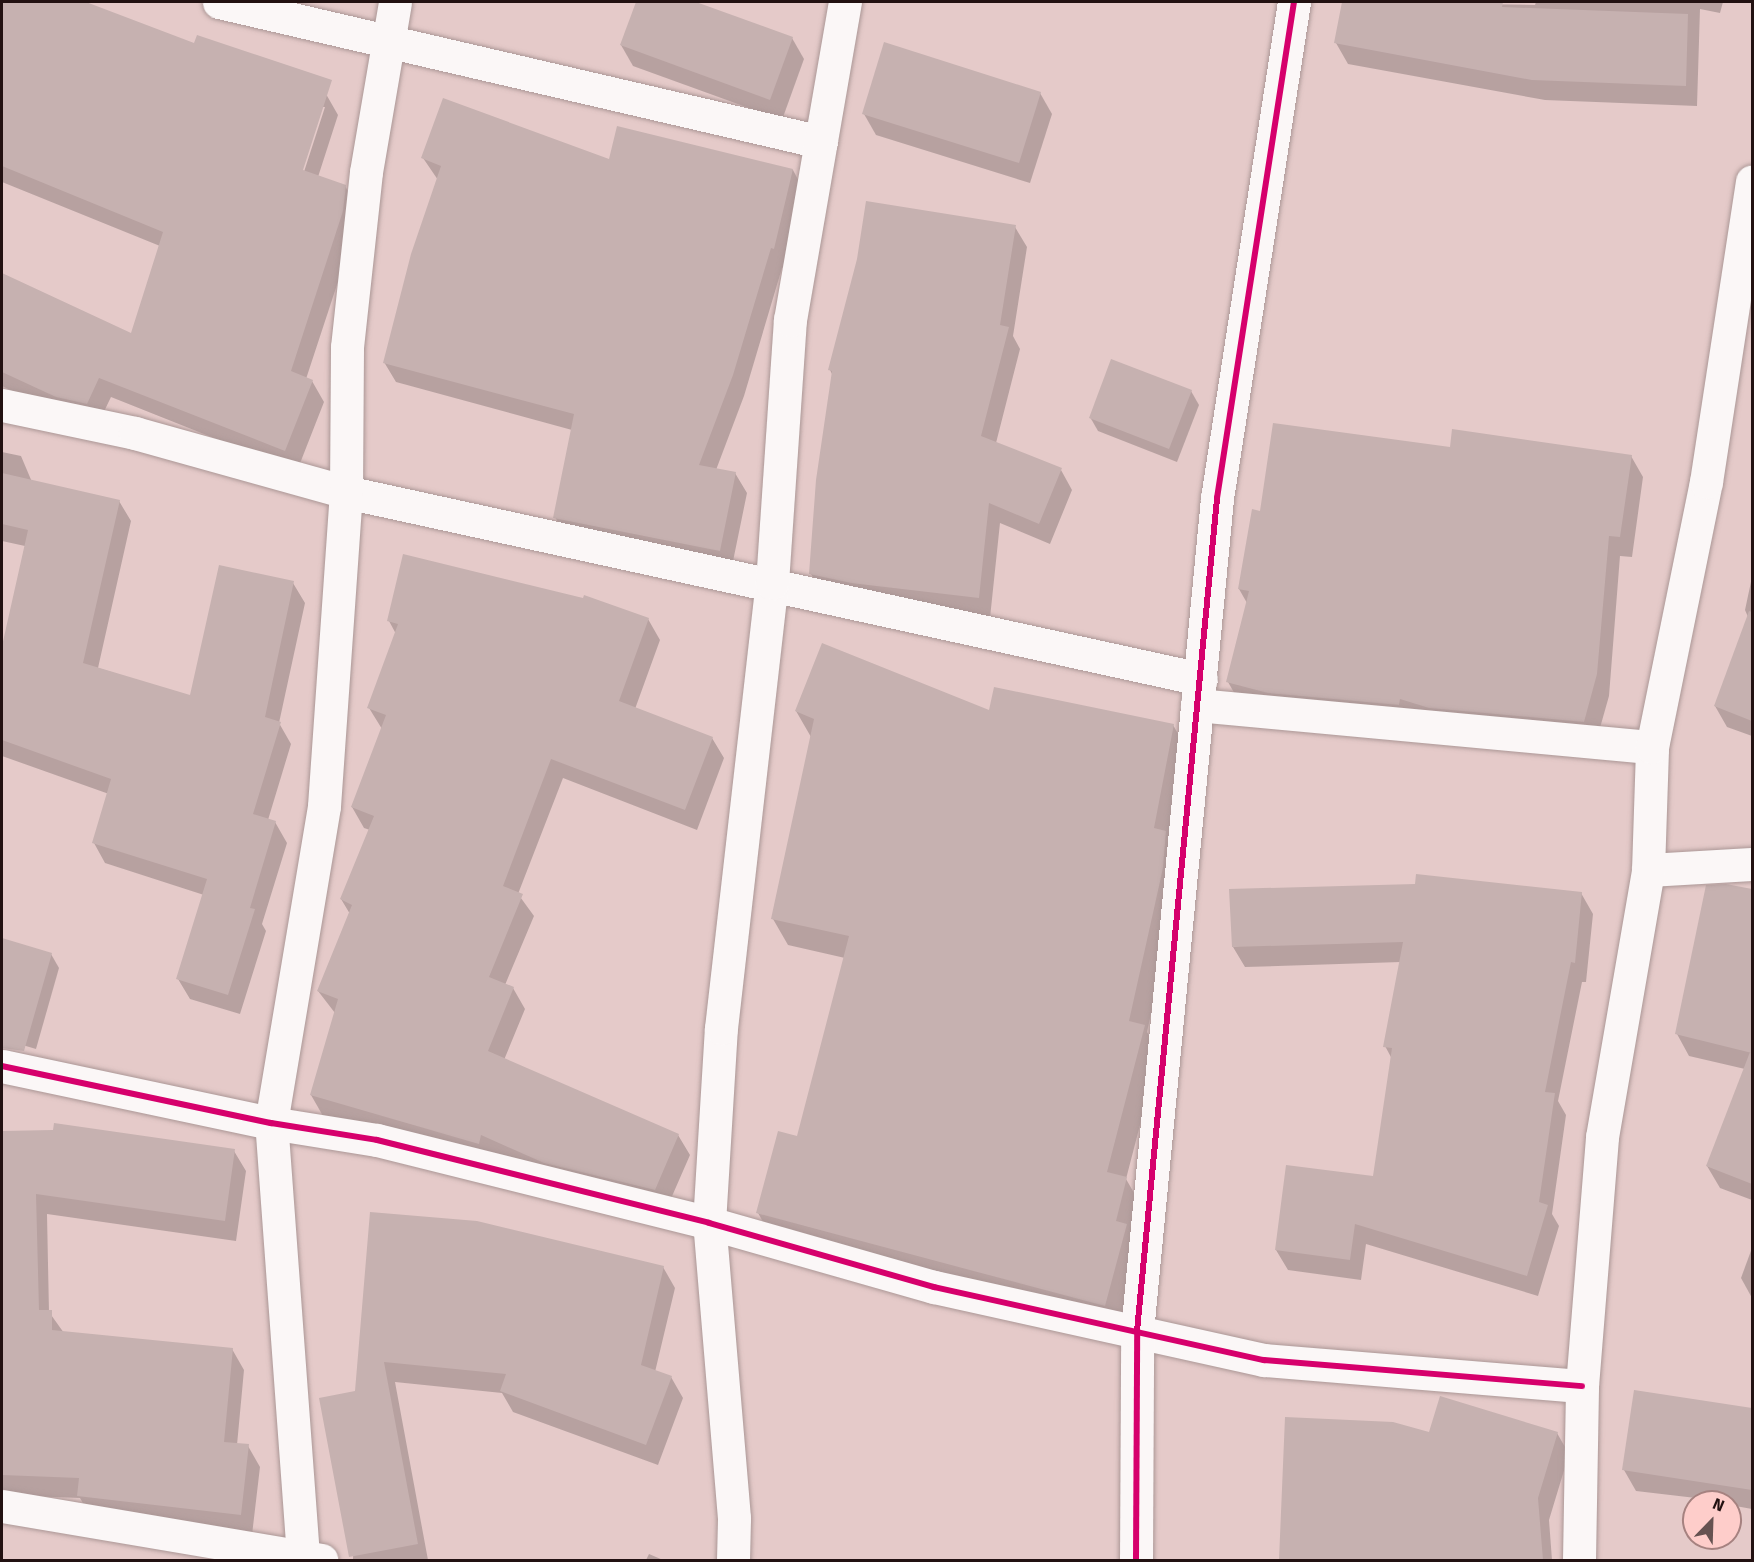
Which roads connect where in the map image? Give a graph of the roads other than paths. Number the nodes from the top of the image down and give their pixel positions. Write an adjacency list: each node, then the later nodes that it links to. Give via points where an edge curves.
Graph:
1 (219, 2): 5 (street)
2 (395, 2): 5 (street)
3 (845, 2): 6 (street)
4 (1294, 2): 11 (street, via 1217,498)
5 (386, 40): 6 (street); 9 (street, via 366,172 347,347)
6 (821, 142): 10 (street, via 790,320)
7 (1752, 182): 12 (street, via 1706,482)
8 (2, 405): 9 (street, via 135,433)
9 (346, 492): 10 (street); 16 (street, via 324,806)
10 (772, 583): 11 (street); 17 (street, via 721,1028)
11 (1199, 692): 12 (street); 18 (street)
12 (1652, 747): 14 (street)
13 (1752, 864): 14 (street)
14 (1648, 870): 19 (street, via 1602,1137)
15 (2, 1066): 16 (street)
16 (271, 1123): 17 (street, via 377,1140); 21 (street)
17 (709, 1223): 18 (street, via 934,1287); 22 (street, via 734,1518)
18 (1137, 1331): 19 (street, via 1264,1360); 23 (street)
19 (1582, 1386): 24 (street)
20 (2, 1506): 21 (street)
21 (312, 1558)
22 (733, 1560)
23 (1136, 1560)
24 (1579, 1560)

